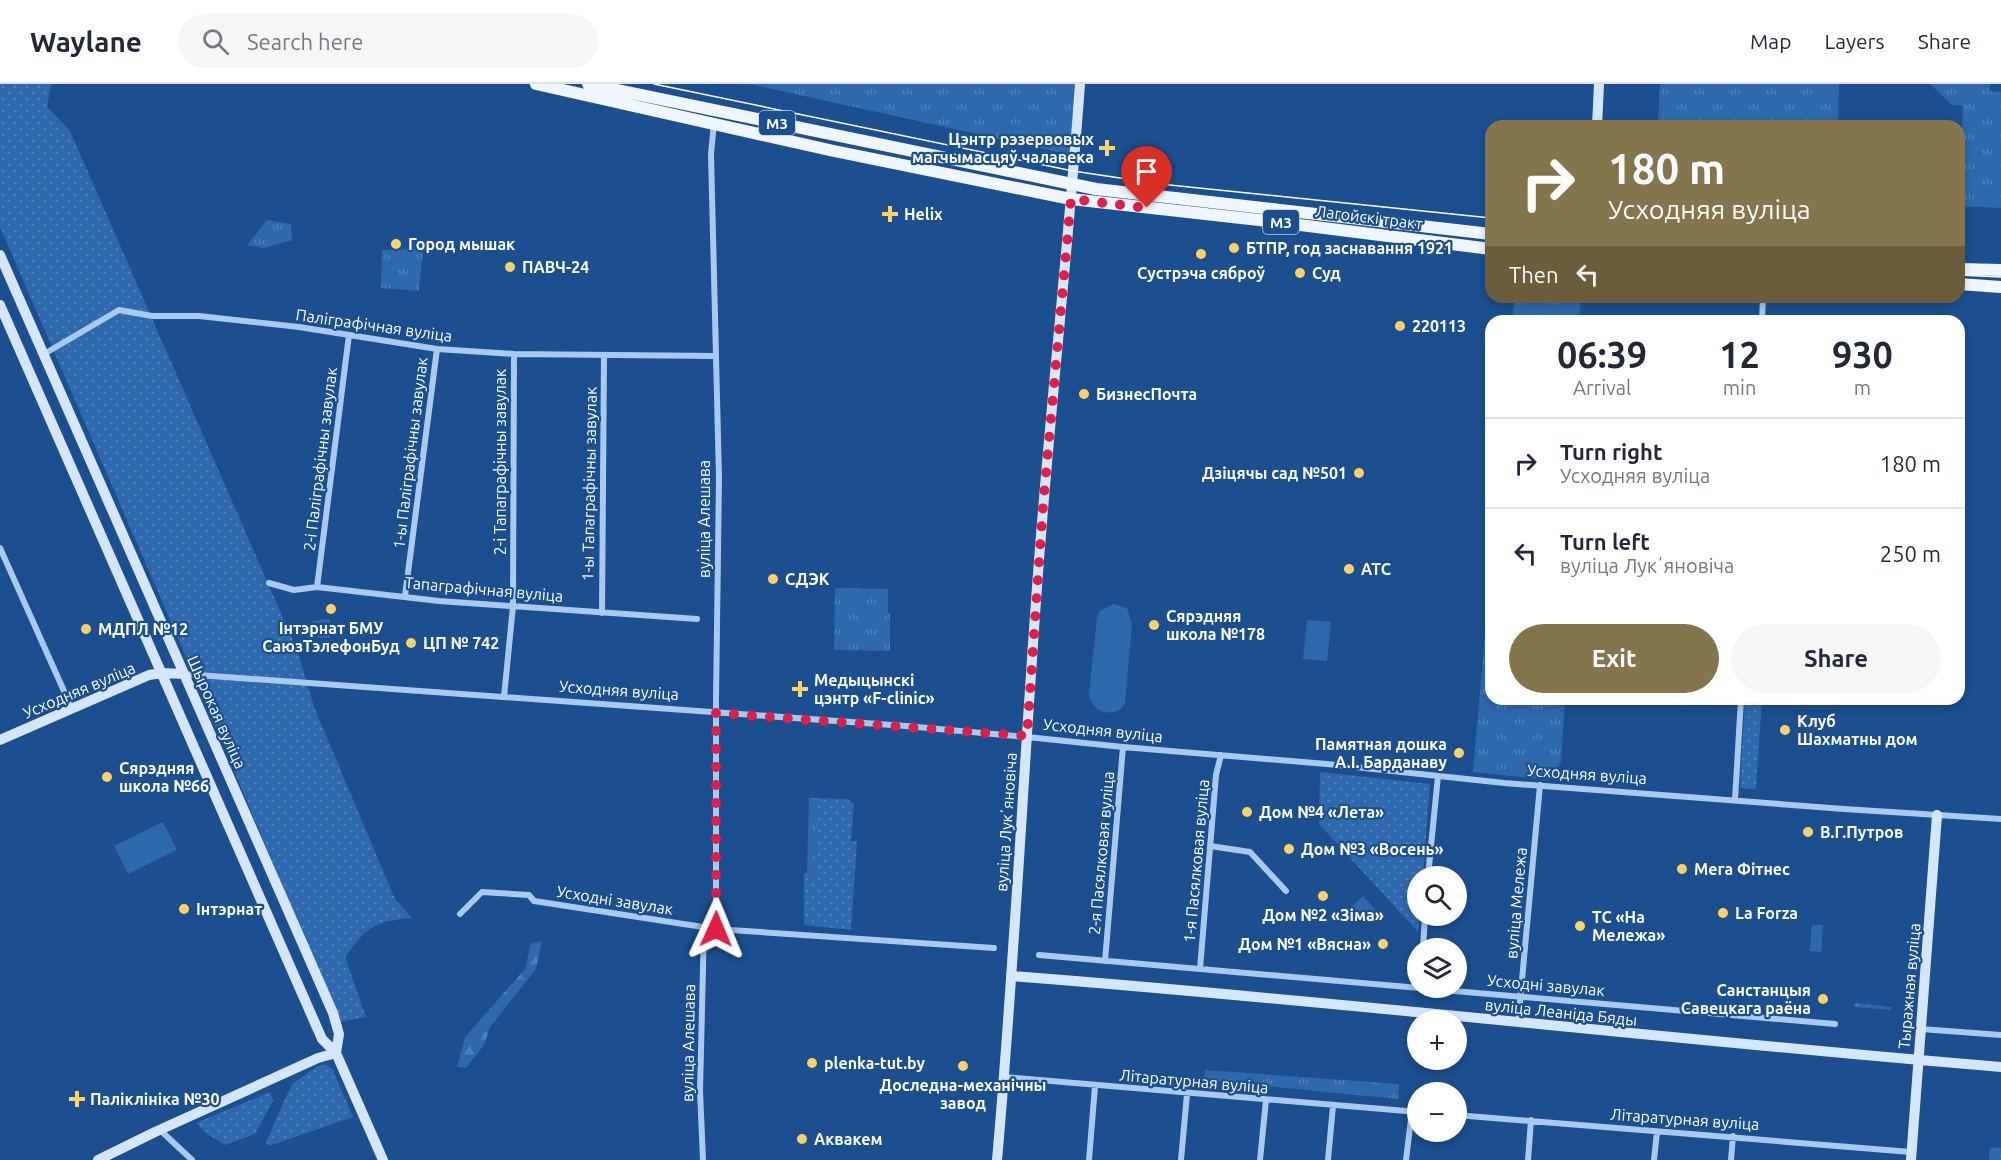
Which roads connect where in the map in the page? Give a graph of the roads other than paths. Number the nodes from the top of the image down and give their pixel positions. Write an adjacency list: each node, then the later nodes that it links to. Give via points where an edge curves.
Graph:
1 (536, 84): 7 (main road, Лагойскі тракт / М3)
2 (588, 84): 5 (main road, Лагойскі тракт / М3)
3 (1080, 84): 8 (main road, вуліца Лукʼяновіча)
4 (1599, 84): 6 (main road)
5 (717, 111): 7 (street, вуліца Алешава); 8 (main road, Лагойскі тракт / М3)
6 (1597, 120)
7 (714, 125): 9 (main road, Лагойскі тракт / М3); 23 (street, вуліца Алешава, via 711,154)
8 (1072, 184): 9 (main road, вуліца Лукʼяновіча); 10 (main road, Лагойскі тракт / М3)
9 (1071, 199): 11 (main road, Лагойскі тракт / М3); 37 (main road, вуліца Лукʼяновіча)
10 (1485, 233)
11 (1485, 248)
12 (0, 255): 20 (main road, Шырокая вуліца)
13 (1965, 268): 14 (main road)
14 (2001, 270)
15 (1965, 284): 16 (main road)
16 (2001, 286)
17 (0, 305): 31 (main road, Шырокая вуліца)
18 (349, 335): 19 (street, Паліграфічная вуліца); 20 (street, Паліграфічная вуліца, via 119,310); 26 (street, 2-і Паліграфічны завулак)
19 (437, 349): 21 (street, Паліграфічная вуліца); 27 (street, 1-ы Паліграфічны завулак)
20 (44, 354): 32 (main road, Шырокая вуліца)
21 (514, 354): 22 (street, Паліграфічная вуліца); 28 (street, 2-і Тапаграфічны завулак)
22 (604, 356): 23 (street, Паліграфічная вуліца); 29 (street, 1-ы Тапаграфічны завулак)
23 (715, 356): 36 (street, вуліца Алешава, via 719,477)
24 (0, 548): 35 (street)
25 (269, 583): 26 (street, Тапаграфічная вуліца, via 294,590)
26 (316, 587): 27 (street, Тапаграфічная вуліца)
27 (405, 596): 28 (street, Тапаграфічная вуліца)
28 (513, 606): 29 (street, Тапаграфічная вуліца); 33 (street, 2-і Тапаграфічны завулак)
29 (602, 613): 30 (street, Тапаграфічная вуліца)
30 (698, 619)
31 (162, 673): 32 (main road, Усходняя вуліца); 35 (main road, Усходняя вуліца); 64 (main road, Шырокая вуліца, via 322,1039)
32 (184, 674): 33 (street, Усходняя вуліца); 64 (main road, Шырокая вуліца, via 333,1013 339,1034)
33 (504, 697): 36 (street, Усходняя вуліца)
34 (1741, 705): 43 (street)
35 (72, 709): 38 (main road, Усходняя вуліца)
36 (716, 713): 37 (street, Усходняя вуліца); 51 (street, вуліца Алешава)
37 (1027, 736): 39 (street, Усходняя вуліца); 56 (main road, вуліца Лукʼяновіча)
38 (0, 740)
39 (1123, 747): 40 (street, Усходняя вуліца); 54 (street, 2-я Пасялковая вуліца)
40 (1221, 755): 41 (street, Усходняя вуліца); 46 (street, 1-я Пасялковая вуліца)
41 (1438, 776): 42 (street, Усходняя вуліца); 47 (street)
42 (1540, 786): 43 (street, Усходняя вуліца); 59 (street, вуліца Мележа)
43 (1735, 800): 44 (street, Усходняя вуліца)
44 (1937, 815): 45 (street, Усходняя вуліца); 62 (main road, Тыражная вуліца)
45 (2001, 819)
46 (1210, 846): 48 (street, via 1250,852); 55 (street, 1-я Пасялковая вуліца)
47 (1429, 866)
48 (1286, 891)
49 (460, 914): 50 (street, Усходні завулак, via 482,892 506,893 529,895 534,901)
50 (704, 927): 51 (street, Усходні завулак); 83 (street, вуліца Алешава, via 700,1091)
51 (716, 929): 52 (street, Усходні завулак)
52 (994, 948)
53 (1039, 955): 54 (street, Усходні завулак)
54 (1105, 961): 55 (street, Усходні завулак)
55 (1200, 969): 57 (street, Усходні завулак)
56 (1011, 976): 60 (main road, вуліца Леаніда Бяды); 67 (main road, вуліца Лукʼяновіча)
57 (1407, 987)
58 (1467, 991): 59 (street, Усходні завулак)
59 (1520, 995): 60 (street, вуліца Мележа); 61 (street, Усходні завулак)
60 (1518, 1023): 65 (main road, вуліца Леаніда Бяды)
61 (1835, 1024)
62 (1921, 1029): 63 (street); 65 (main road, Тыражная вуліца)
63 (2001, 1035)
64 (336, 1053): 75 (main road); 82 (main road, Шырокая вуліца)
65 (1918, 1060): 66 (main road, вуліца Леаніда Бяды); 79 (main road, Тыражная вуліца)
66 (2001, 1067)
67 (1004, 1077): 68 (street, Літаратурная вуліца); 84 (main road, вуліца Лукʼяновіча)
68 (1095, 1086): 69 (street, Літаратурная вуліца); 85 (street)
69 (1187, 1094): 70 (street, Літаратурная вуліца); 86 (street)
70 (1266, 1100): 71 (street, Літаратурная вуліца); 87 (street)
71 (1333, 1106): 72 (street, Літаратурная вуліца); 88 (street)
72 (1407, 1111)
73 (1467, 1116): 74 (street, Літаратурная вуліца)
74 (1531, 1120): 76 (street, Літаратурная вуліца); 90 (street)
75 (159, 1130): 80 (main road); 81 (street)
76 (1657, 1131): 77 (street, Літаратурная вуліца); 91 (street)
77 (1733, 1136): 79 (street, Літаратурная вуліца); 92 (street)
78 (1409, 1142): 89 (street)
79 (1911, 1156)
80 (98, 1160)
81 (192, 1160)
82 (383, 1160)
83 (703, 1160)
84 (997, 1160)
85 (1089, 1160)
86 (1181, 1160)
87 (1260, 1160)
88 (1328, 1160)
89 (1406, 1160)
90 (1528, 1160)
91 (1654, 1160)
92 (1731, 1160)

